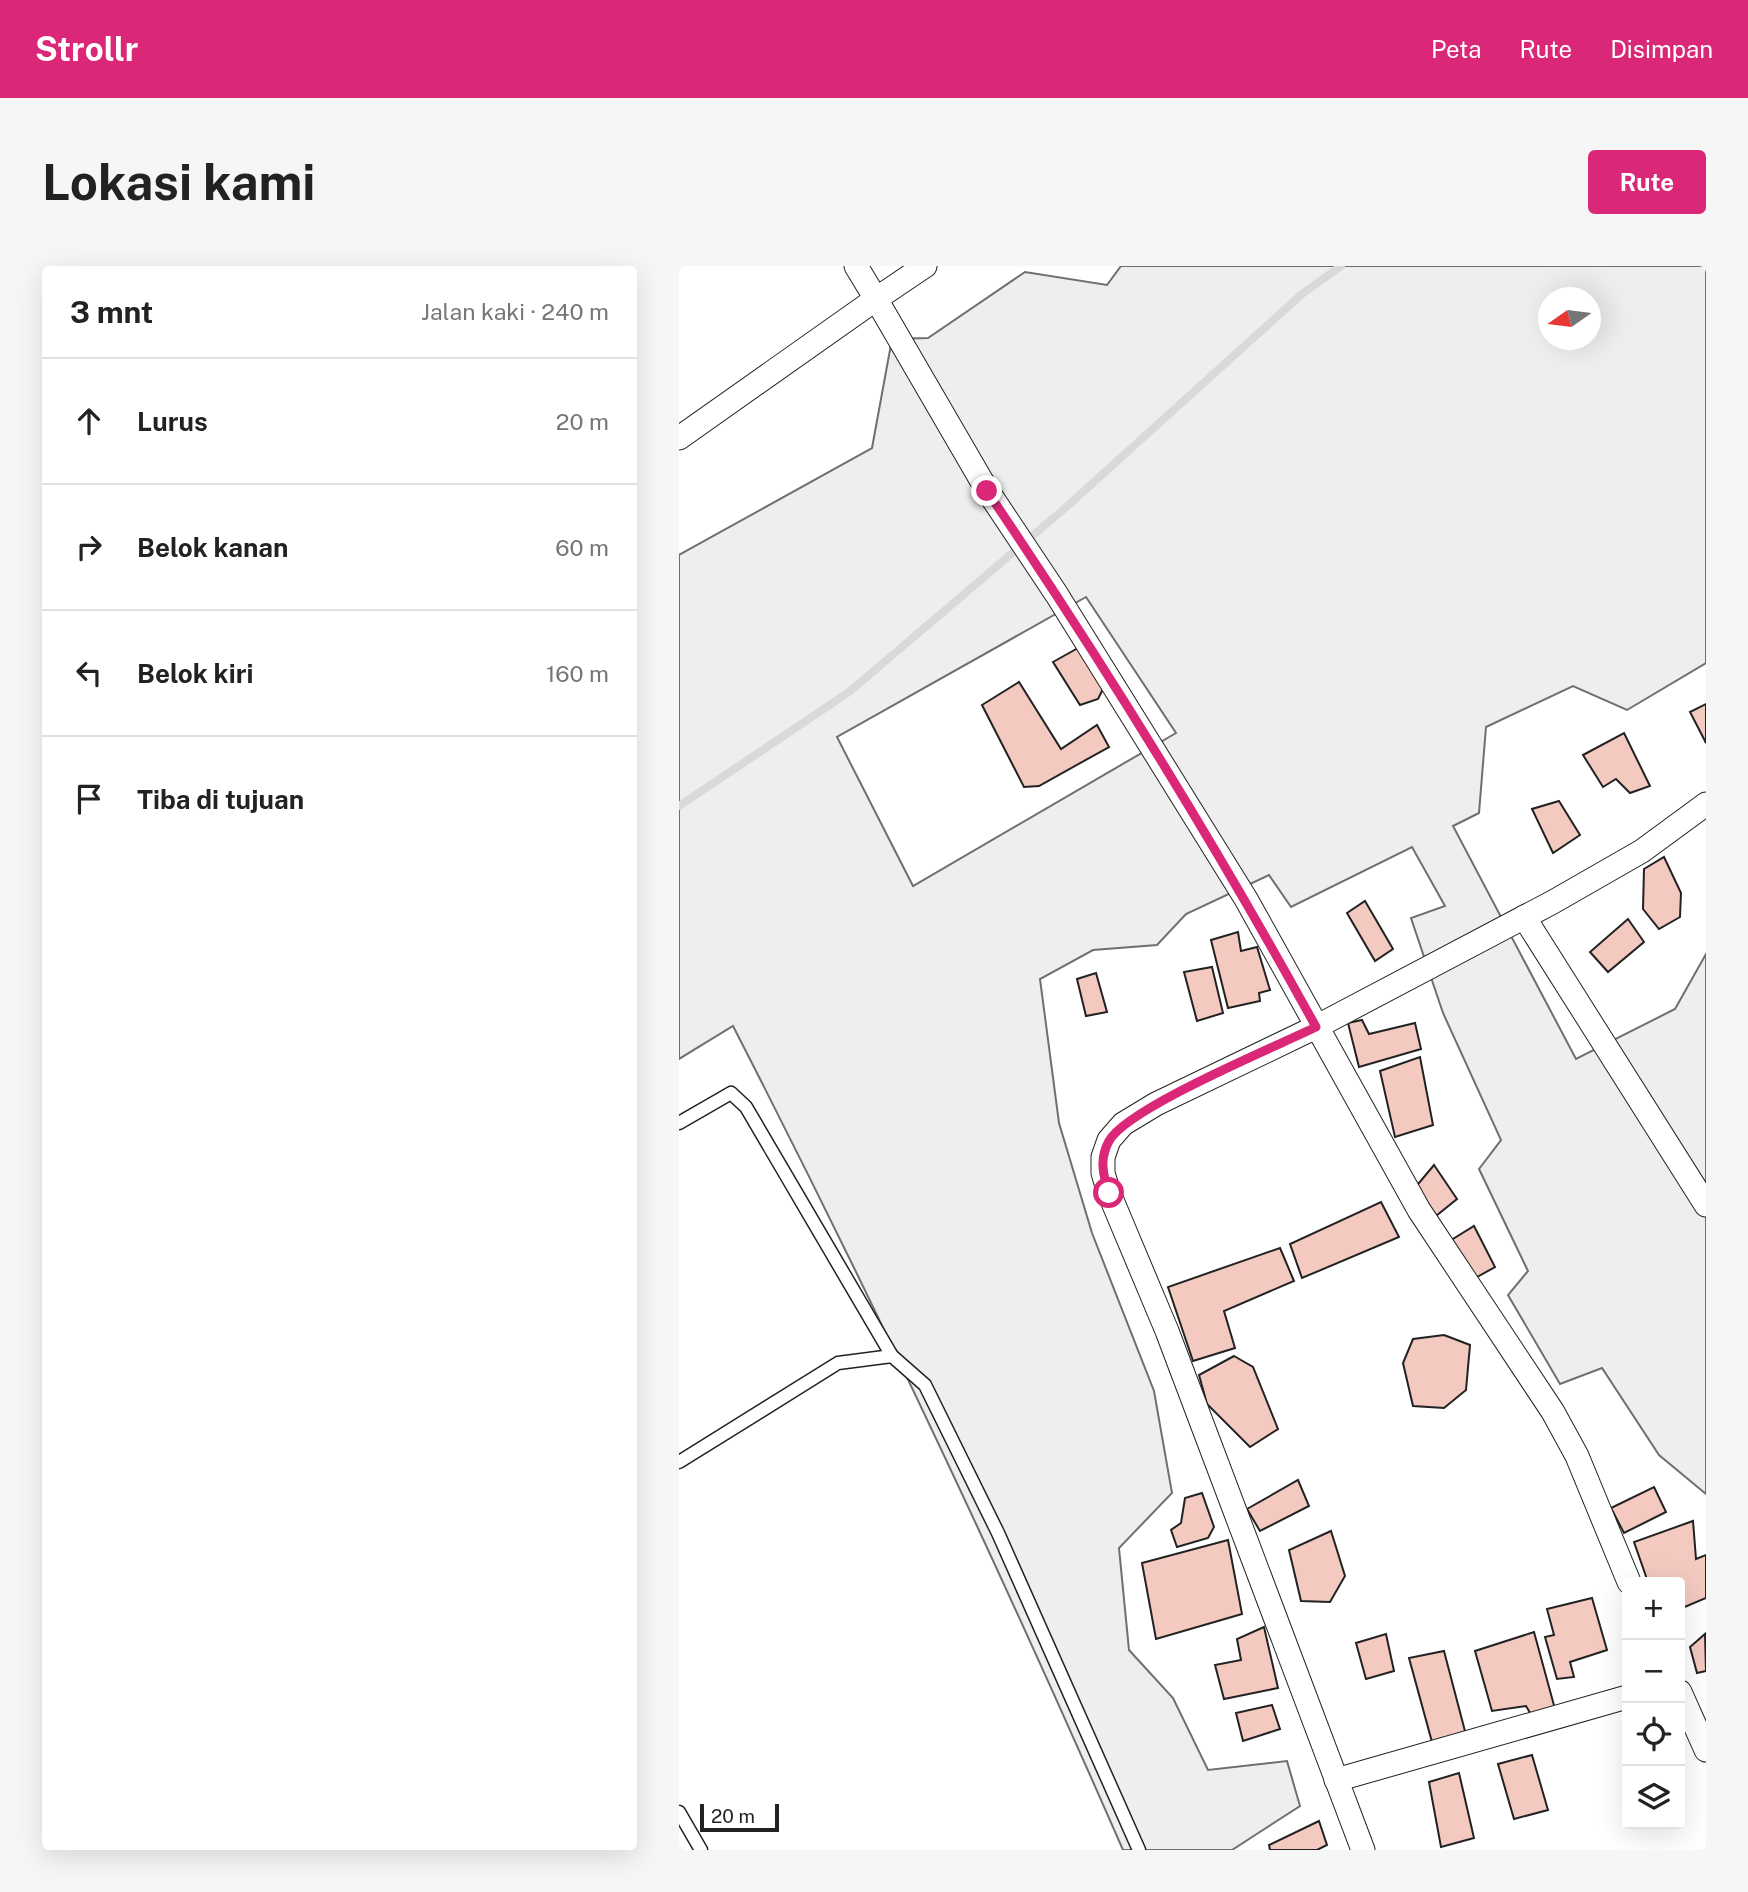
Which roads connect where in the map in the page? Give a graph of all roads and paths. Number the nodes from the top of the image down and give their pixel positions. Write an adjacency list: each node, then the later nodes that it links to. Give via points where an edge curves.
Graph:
1 (856, 266): 3 (street)
2 (925, 266): 3 (street)
3 (876, 299): 4 (street); 7 (street, via 987,491 1246,899)
4 (679, 438)
5 (1706, 804): 6 (street, via 1642,851)
6 (1524, 917): 7 (street); 9 (street)
7 (1316, 1027): 12 (street, via 1419,1210 1553,1412 1577,1456); 16 (street, via 1123,1124 1109,1140 1103,1173)
8 (679, 1123): 10 (lane, via 731,1093 737,1098)
9 (1706, 1205)
10 (892, 1356): 11 (lane, via 838,1363); 19 (lane, via 925,1385 998,1533)
11 (679, 1462)
12 (1627, 1577)
13 (1622, 1698): 16 (street)
14 (1685, 1703): 15 (street)
15 (1706, 1750)
16 (1336, 1780): 20 (street)
17 (679, 1812): 18 (lane)
18 (701, 1850)
19 (1139, 1850)
20 (1363, 1850)

